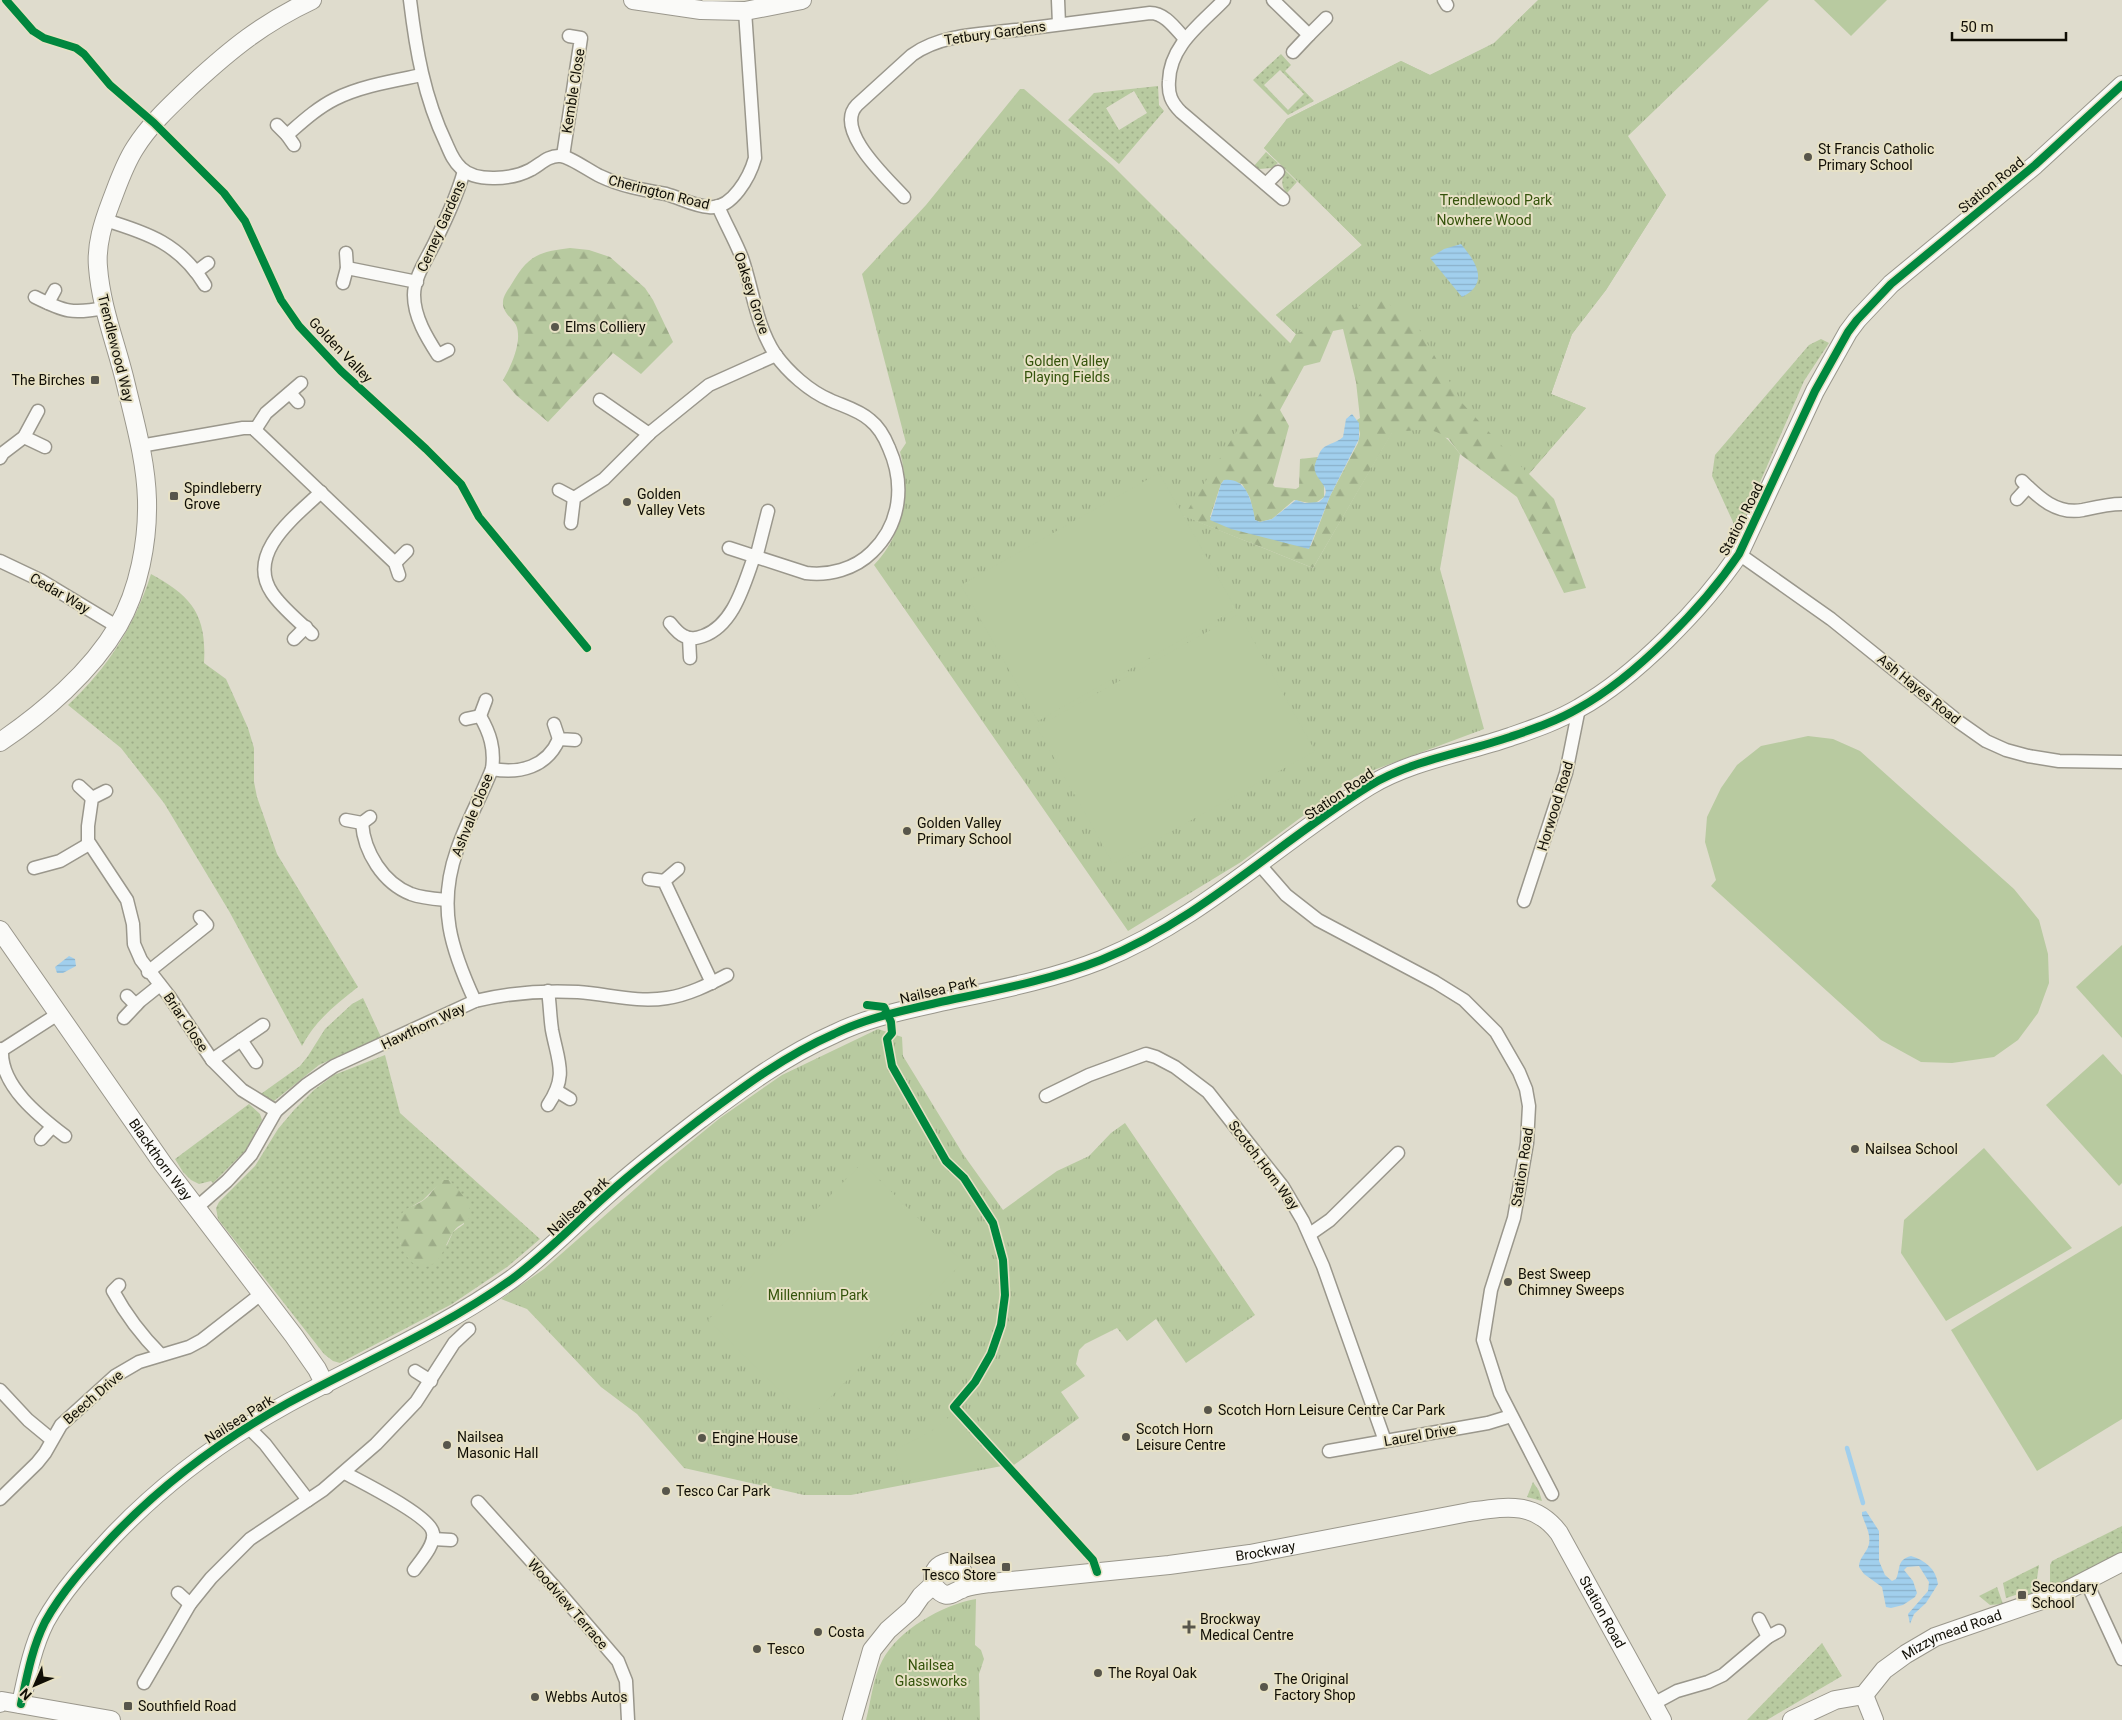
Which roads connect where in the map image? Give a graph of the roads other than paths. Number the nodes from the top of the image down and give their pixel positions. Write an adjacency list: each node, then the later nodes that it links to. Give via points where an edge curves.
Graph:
1 (312, 0): 25 (street, Trendlewood Way, via 263,26 230,50 166,110 134,150)
2 (410, 0): 15 (street)
3 (633, 0): 8 (street, via 701,10)
4 (802, 0): 8 (street)
5 (1058, 0): 10 (street, Tetbury Gardens)
6 (1224, 0): 13 (street)
7 (1273, 0): 11 (street)
8 (745, 11): 24 (street, Cherington Road, via 755,155 752,170 739,190)
9 (1326, 18): 11 (street)
10 (1059, 24): 13 (street, Tetbury Gardens, via 1154,13 1168,20); 22 (street, Tetbury Gardens, via 943,40 930,45 912,55 855,107 851,124 859,144)
11 (1309, 35): 14 (street)
12 (568, 36): 18 (street, Kemble Close, via 581,38)
13 (1185, 39): 21 (street, via 1170,65 1168,86 1171,99 1181,112)
14 (1293, 52)
15 (422, 75): 17 (street, via 340,97 320,108 290,140); 19 (street, via 440,130 453,159)
16 (2122, 85): 57 (street, Station Road, via 2035,165 1891,284 1857,320 1815,391)
17 (277, 125)
18 (563, 156): 19 (street, via 549,158 519,174 486,177); 24 (street, Cherington Road, via 618,184 678,197 709,208)
19 (464, 171): 30 (street, Cerney Gardens)
20 (1278, 172): 21 (street)
21 (1266, 184): 23 (street)
22 (904, 197)
23 (1283, 199)
24 (718, 206): 38 (street, Oaksey Grove, via 741,257 762,329)
25 (105, 220): 29 (street, via 161,240); 36 (street, Trendlewood Way, via 99,243 98,267)
26 (346, 253): 28 (street)
27 (208, 263): 29 (street)
28 (347, 268): 30 (street, Cerney Gardens); 32 (street)
29 (196, 272): 31 (street)
30 (417, 282): 37 (street, Cerney Gardens, via 415,307 426,335 438,355)
31 (205, 284)
32 (343, 284)
33 (55, 290): 35 (street)
34 (36, 297): 35 (street)
35 (48, 303): 36 (street, via 76,313)
36 (105, 308): 45 (street, Trendlewood Way)
37 (448, 350)
38 (776, 355): 43 (street, via 710,384); 58 (street, Oaksey Grove, via 813,390 876,424 895,460 900,493 895,515 883,538 866,558 853,567 812,574)
39 (301, 383): 42 (street, via 294,397 266,413)
40 (600, 400): 43 (street)
41 (38, 411): 44 (street)
42 (255, 430): 45 (street, via 243,428); 49 (street)
43 (649, 434): 50 (street, via 604,479)
44 (24, 436): 46 (street); 47 (street)
45 (140, 446): 61 (street, Trendlewood Way, via 147,499 144,542 133,589)
46 (45, 447)
47 (0, 458)
48 (559, 490): 50 (street)
49 (321, 492): 56 (street, via 397,569); 63 (street, via 278,535 268,550 266,560 266,578 271,591 309,631)
50 (574, 498): 54 (street)
51 (2017, 499): 52 (street, via 2025,484 2048,504 2062,510)
52 (2122, 504)
53 (768, 511): 58 (street)
54 (572, 523)
55 (729, 548): 58 (street, Oaksey Grove)
56 (407, 551)
57 (1739, 554): 66 (street, Station Road, via 1706,597 1637,666); 73 (street, Ash Hayes Road, via 1831,619 1959,722 1992,744 2028,756 2059,761)
58 (755, 557): 62 (street, via 741,593 724,621 710,633)
59 (0, 561): 61 (street, Cedar Way, via 40,580)
60 (670, 624): 62 (street)
61 (118, 627): 72 (street, Trendlewood Way, via 76,680)
62 (689, 638): 64 (street)
63 (294, 639)
64 (690, 658)
65 (486, 700): 67 (street)
66 (1579, 708): 80 (street, Station Road, via 1506,738 1396,772 1339,807); 86 (street, Horwood Road, via 1566,773)
67 (480, 716): 68 (street); 74 (street, Ashvale Close, via 492,741)
68 (466, 719)
69 (554, 724): 70 (street)
70 (559, 739): 71 (street); 74 (street, via 548,756 531,767 512,771)
71 (575, 740)
72 (3, 741)
73 (2122, 762)
74 (492, 769): 85 (street, Ashvale Close, via 457,848)
75 (79, 786): 77 (street)
76 (106, 791): 77 (street)
77 (92, 798): 79 (street)
78 (346, 820): 85 (street, via 366,820 364,836 372,858 390,881 410,893)
79 (89, 844): 81 (street, via 53,870); 89 (street, Briar Close, via 127,900 135,947)
80 (1260, 865): 119 (street, Nailsea Park, via 1170,927 1099,961 1037,981 875,1018 798,1051 754,1079 651,1158 541,1257 480,1301); 121 (street, Station Road, via 1286,895 1322,922 1464,1000 1496,1032 1526,1089 1529,1106 1527,1144 1514,1218 1493,1283 1482,1336 1487,1358)
81 (34, 868)
82 (678, 869): 84 (street)
83 (649, 879): 84 (street)
84 (664, 881): 91 (street)
85 (446, 900): 94 (street, Ashvale Close, via 453,947)
86 (1524, 901)
87 (200, 917): 89 (street, via 207,925)
88 (0, 930): 95 (street, Blackthorn Way)
89 (148, 972): 92 (street, Briar Close)
90 (727, 975): 91 (street, Hawthorn Way)
91 (712, 983): 93 (street, Hawthorn Way, via 680,995 639,1000)
92 (160, 985): 96 (street, Briar Close, via 132,1000); 100 (street, Briar Close)
93 (548, 991): 94 (street, Hawthorn Way); 102 (street, via 552,1030 560,1061)
94 (475, 1001): 106 (street, Hawthorn Way, via 334,1066)
95 (58, 1014): 99 (street); 111 (street, Blackthorn Way)
96 (124, 1018)
97 (262, 1025): 98 (street, Briar Close)
98 (241, 1040): 100 (street, Briar Close); 101 (street)
99 (1, 1049): 107 (street, via 2,1064 11,1085)
100 (212, 1060): 106 (street, Briar Close, via 242,1090)
101 (256, 1062)
102 (558, 1091): 104 (street); 105 (street)
103 (1046, 1096): 112 (street, Scotch Horn Way, via 1089,1075 1144,1055 1156,1057 1196,1081 1213,1098 1284,1186)
104 (570, 1099)
105 (548, 1105)
106 (276, 1111): 111 (street, Hawthorn Way, via 251,1155)
107 (52, 1126): 108 (street); 109 (street)
108 (65, 1136)
109 (41, 1139)
110 (1390, 1155): 112 (street, via 1330,1220)
111 (195, 1209): 114 (street, Blackthorn Way)
112 (1310, 1234): 124 (street, Scotch Horn Way)
113 (111, 1288): 116 (street, via 136,1327)
114 (261, 1294): 116 (street, Beech Drive, via 202,1340); 119 (street, Blackthorn Way, via 313,1363)
115 (469, 1329): 118 (street, via 454,1343)
116 (161, 1355): 123 (street, Beech Drive, via 139,1362 115,1376 73,1413)
117 (415, 1371): 118 (street)
118 (431, 1381): 126 (street, via 395,1425)
119 (325, 1385): 122 (street, Nailsea Park)
120 (0, 1390): 123 (street)
121 (1511, 1416): 124 (street, Laurel Drive); 127 (street, Station Road)
122 (248, 1427): 129 (street, Nailsea Park); 144 (street, Nailsea Park, via 172,1479 91,1560 45,1623 33,1652)
123 (51, 1439): 128 (street, Beech Drive, via 45,1453)
124 (1385, 1441): 125 (street, Laurel Drive)
125 (1330, 1451)
126 (345, 1473): 129 (street); 132 (street, via 422,1517 432,1529)
127 (1552, 1494)
128 (0, 1499)
129 (308, 1500): 138 (street, via 250,1539)
130 (478, 1502): 147 (street, Woodview Terrace, via 618,1661 626,1681)
131 (1536, 1512): 145 (street, Station Road, via 1559,1532); 148 (street, Brockway, via 1517,1507 1499,1508 1250,1554 1169,1565 952,1585 921,1596 912,1610 888,1630 872,1650)
132 (433, 1539): 133 (street); 135 (street)
133 (451, 1540)
134 (2122, 1562): 136 (street, Mizzymead Road)
135 (414, 1570)
136 (2086, 1581): 140 (street); 142 (street, Mizzymead Road, via 2062,1593 1935,1638 1884,1670)
137 (178, 1593): 138 (street)
138 (190, 1604): 141 (street)
139 (1758, 1619): 145 (street, via 1774,1634 1723,1675 1677,1691)
140 (2122, 1659)
141 (144, 1683)
142 (1864, 1694): 150 (street, via 1835,1700); 151 (street)
143 (1, 1700): 144 (street)
144 (21, 1704): 146 (street)
145 (1653, 1704): 149 (street, Station Road)
146 (111, 1720)
147 (628, 1720)
148 (852, 1720)
149 (1662, 1720)
150 (1792, 1720)
151 (1874, 1720)

